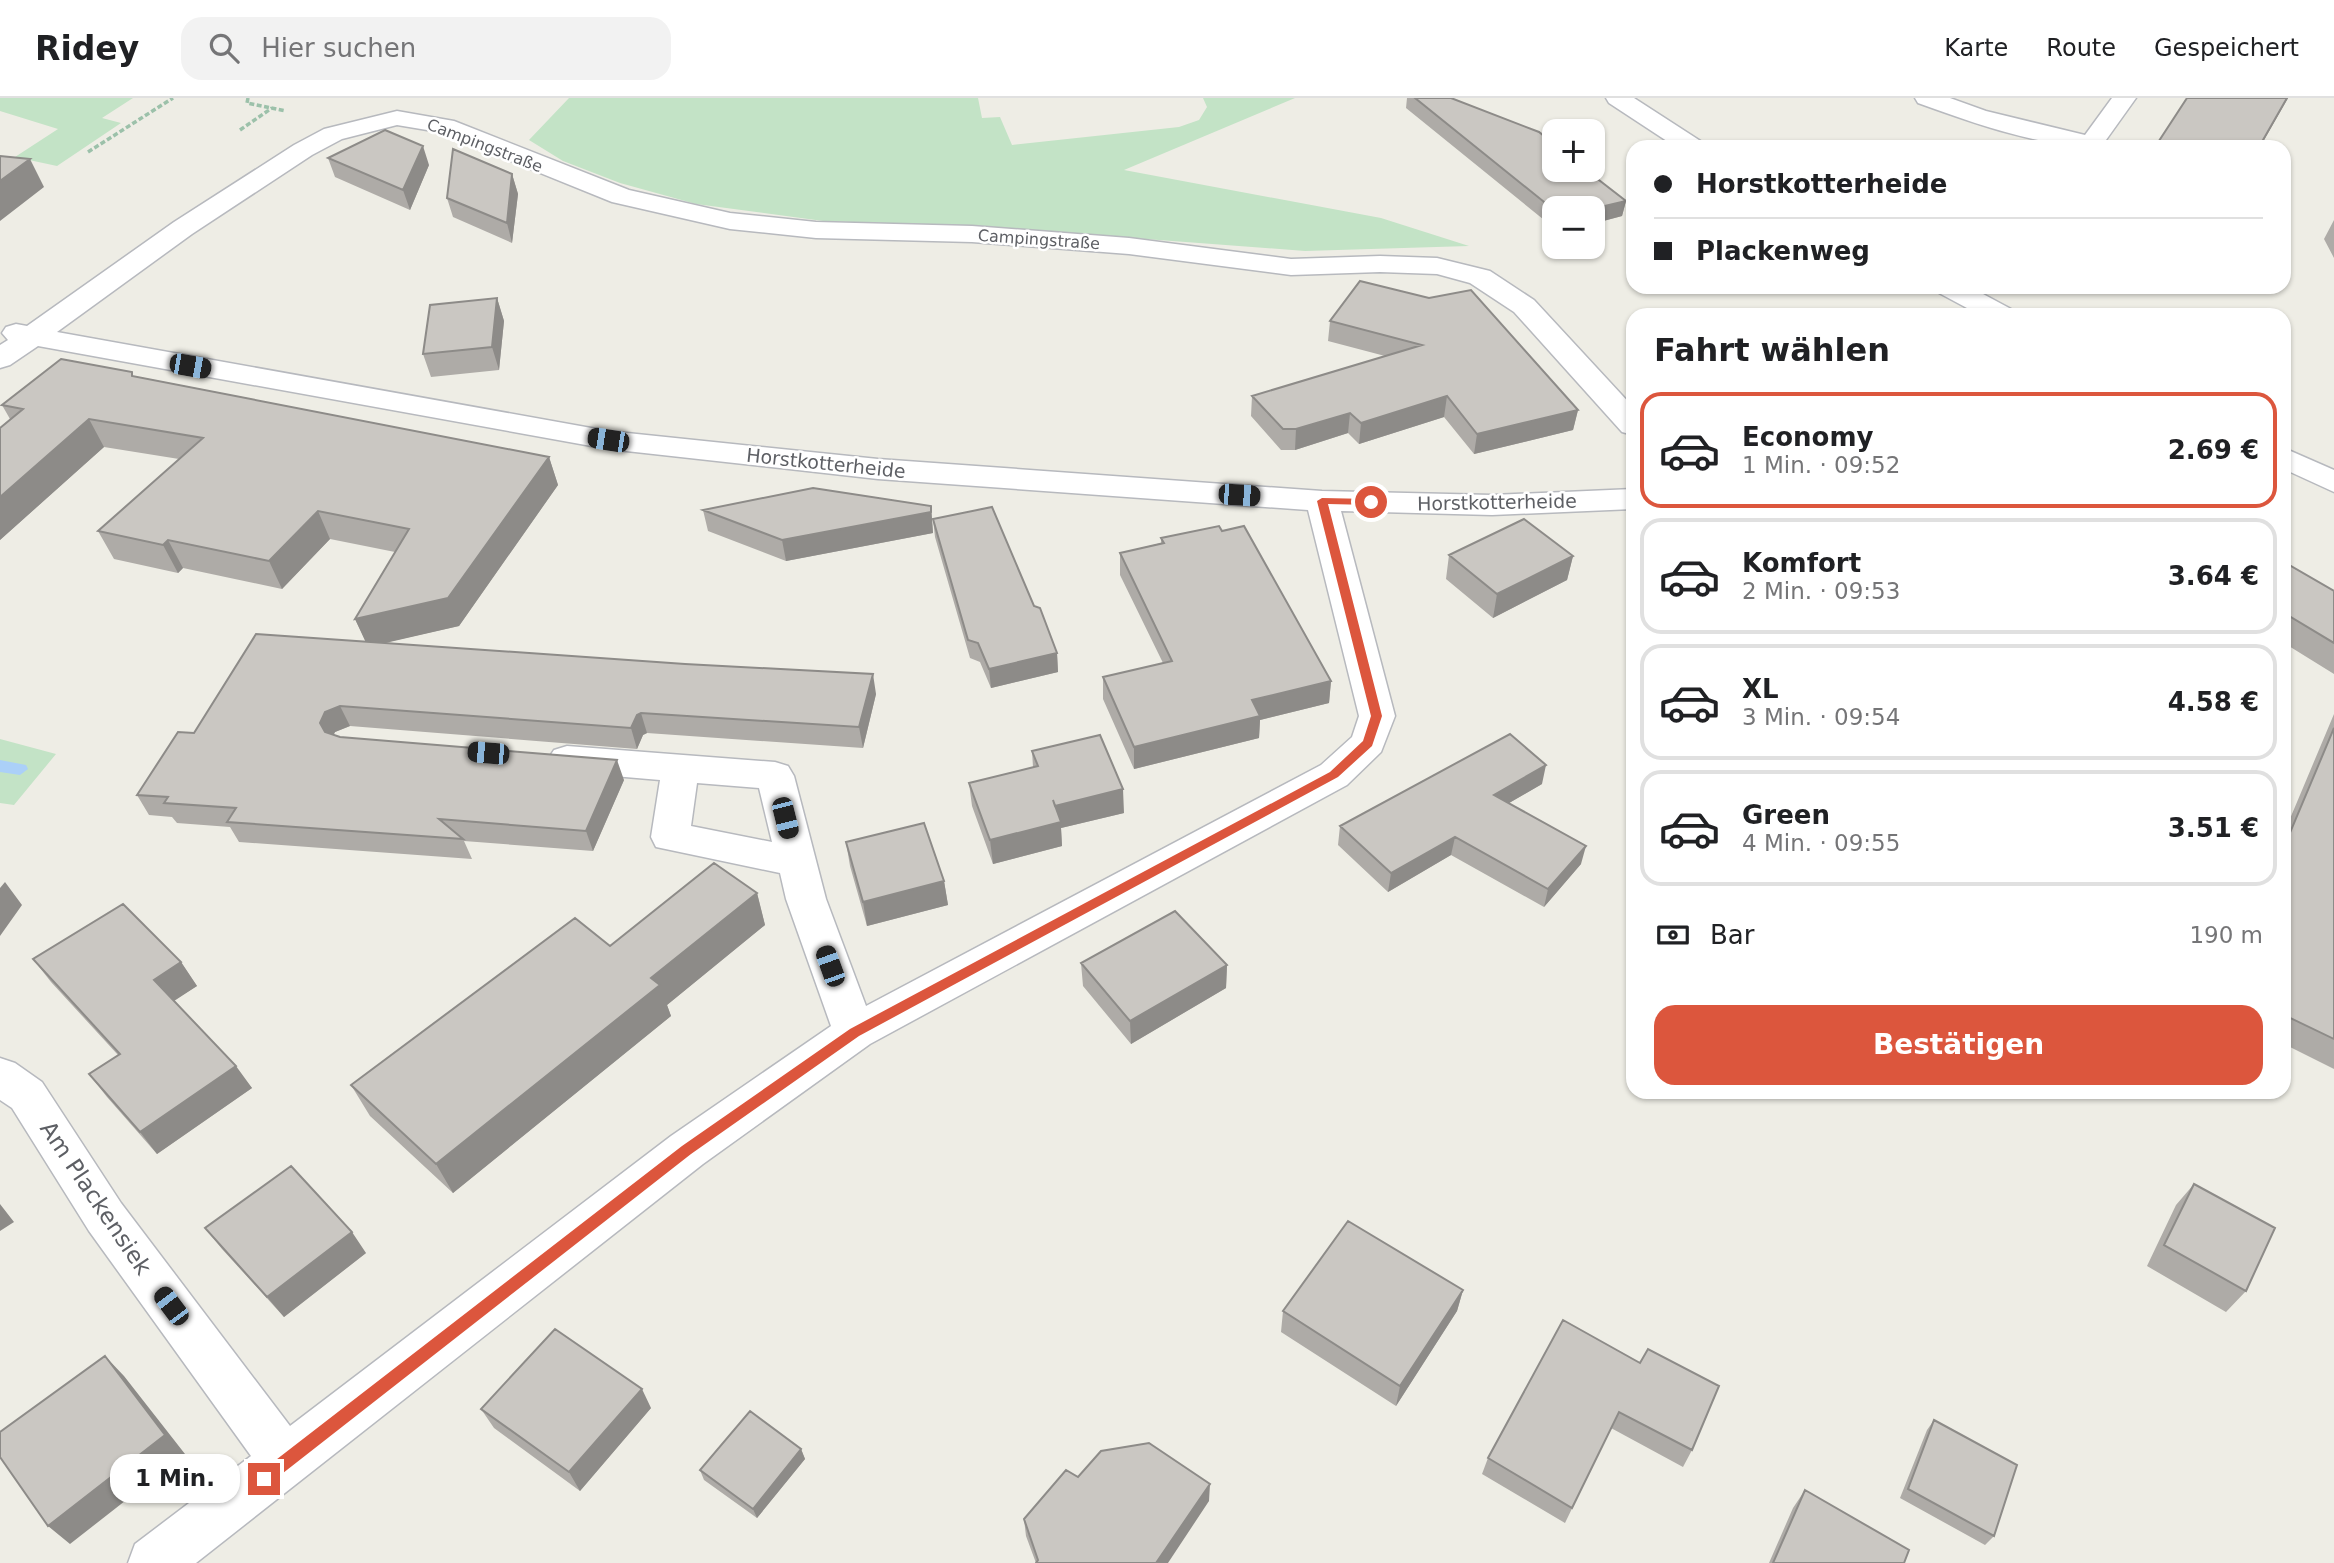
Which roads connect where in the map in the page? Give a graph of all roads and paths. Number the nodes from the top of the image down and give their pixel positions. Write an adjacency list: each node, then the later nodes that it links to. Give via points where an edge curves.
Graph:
1 (173, 98): 12 (path)
2 (420, 98): 7 (street, Campingstraße)
3 (1618, 98): 9 (street)
4 (1927, 98): 10 (street)
5 (2124, 98): 11 (street)
6 (272, 108): 8 (path)
7 (397, 118): 15 (street, Campingstraße, via 333,134 303,149); 17 (street, Campingstraße, via 445,126 621,196 730,221 816,230 972,234 1129,246 1291,267 1437,266 1480,277 1524,306)
8 (240, 130)
9 (1682, 140)
10 (2075, 140)
11 (2094, 140)
12 (88, 152)
13 (1962, 294): 14 (street)
14 (1988, 308)
15 (14, 333): 16 (street); 21 (street, Horstkotterheide, via 608,440 878,469)
16 (0, 359)
17 (1626, 418)
18 (2291, 460): 19 (street)
19 (2334, 482)
20 (1626, 499): 21 (street, Horstkotterheide, via 1492,505)
21 (1322, 501): 25 (street, via 1377,716 1368,743 1334,775)
22 (529, 756): 23 (street)
23 (680, 768): 24 (street, via 775,776); 24 (street, via 670,837)
24 (796, 861): 25 (street)
25 (855, 1032): 27 (street, via 687,1150)
26 (0, 1076): 27 (street, Am Plackensiek, via 27,1095 105,1217)
27 (286, 1462): 28 (street)
28 (154, 1563)

